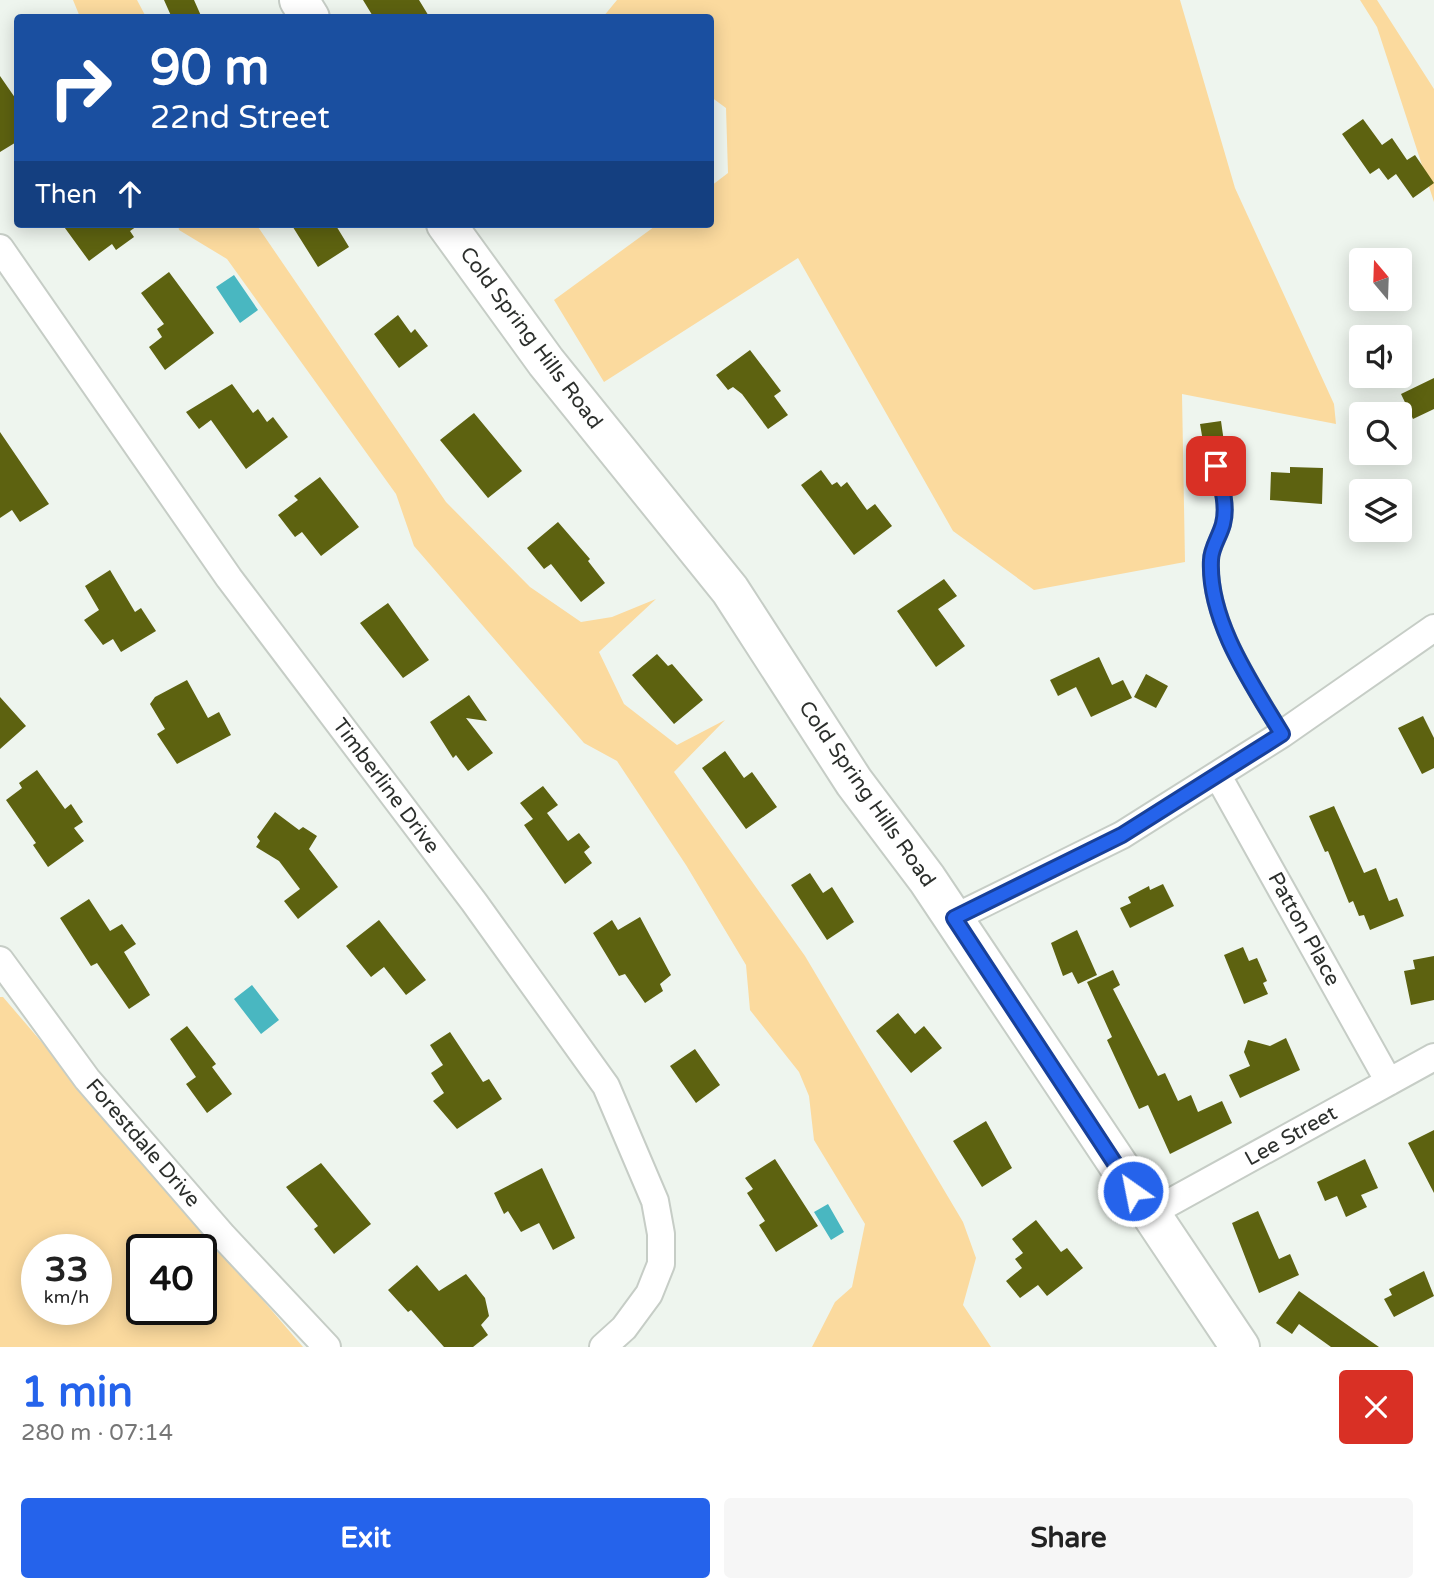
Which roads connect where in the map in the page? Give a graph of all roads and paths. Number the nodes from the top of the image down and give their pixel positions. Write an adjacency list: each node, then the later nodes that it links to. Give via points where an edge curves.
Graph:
1 (449, 228): 7 (street, Cold Spring Hills Road, via 546,362 730,590 854,782)
2 (0, 248): 13 (street, Timberline Drive, via 229,578 474,902 606,1086 655,1201 661,1264 649,1294)
3 (1216, 466): 5 (lane, via 1224,500 1224,521 1211,559 1217,608)
4 (1434, 628): 5 (street)
5 (1282, 734): 6 (street)
6 (1218, 776): 7 (street, via 1122,835); 10 (street, Patton Place)
7 (954, 918): 11 (street, Cold Spring Hills Road)
8 (4, 975): 12 (street, Forestdale Drive, via 223,1236)
9 (1434, 1057): 10 (street, Lee Street)
10 (1389, 1082): 11 (street, Lee Street)
11 (1149, 1214): 14 (street, Cold Spring Hills Road)
12 (327, 1347)
13 (603, 1347)
14 (1240, 1347)

